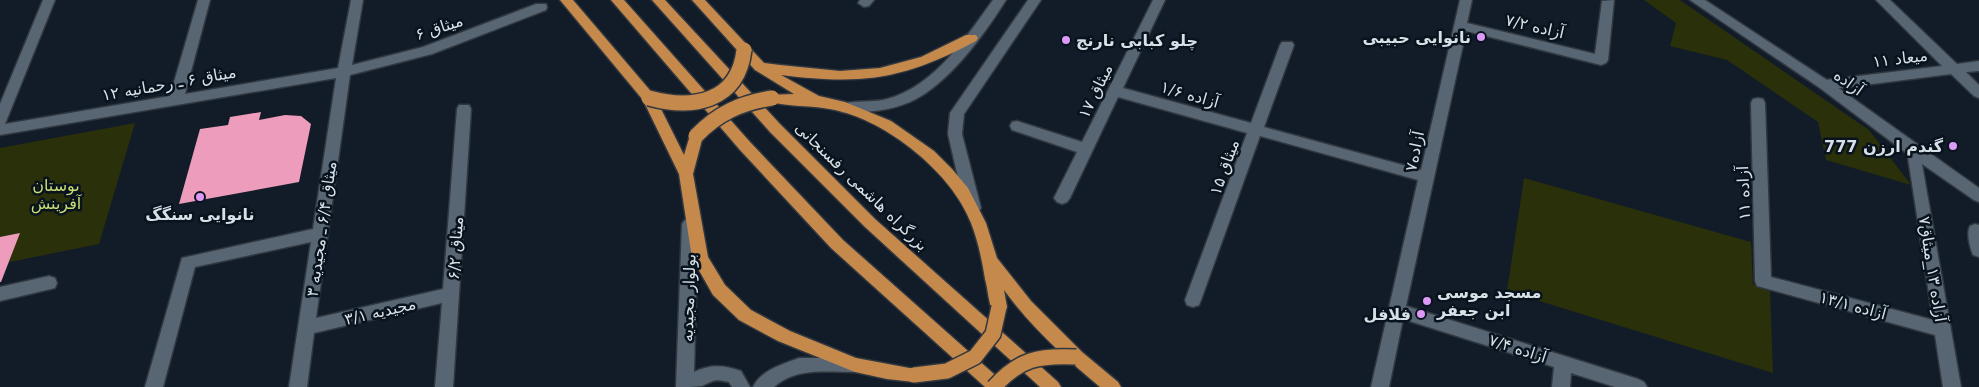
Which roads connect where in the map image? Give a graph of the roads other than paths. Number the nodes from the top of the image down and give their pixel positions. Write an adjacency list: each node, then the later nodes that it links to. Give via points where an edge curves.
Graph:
1 (50, 0): 33 (street)
2 (204, 0): 28 (street)
3 (357, 0): 23 (street, میثاق ۶/۴ ـ مجیدیه ۳)
4 (566, 0): 27 (highway)
5 (617, 0): 68 (highway, via 745,146 838,244)
6 (658, 0): 69 (highway, بزرگراه هاشمی رفسنجانی, via 774,128 870,223)
7 (698, 0): 19 (highway, بزرگراه هاشمی رفسنجانی)
8 (1000, 0): 17 (street)
9 (1035, 0): 44 (street, via 957,113 955,134)
10 (1159, 0): 25 (street, میثاق ۱۷)
11 (1466, 0): 16 (street, آزاده۷)
12 (1696, 0): 24 (street, آزاده)
13 (1882, 0): 22 (street)
14 (1608, 1): 16 (street, آزاده ۷/۲, via 1601,60)
15 (541, 7): 23 (street, میثاق ۶, via 427,51)
16 (1461, 26): 40 (street, آزاده۷)
17 (971, 38): 21 (highway, via 920,63 891,72 821,76); 31 (street, via 936,78 915,94 888,104)
18 (1287, 45): 36 (street, میثاق ۱۵)
19 (744, 50): 21 (highway, بزرگراه هاشمی رفسنجانی); 27 (highway, bridge, via 745,64 738,78 725,91 705,100 681,104)
20 (1979, 66): 22 (street, میعاد ۱۱)
21 (760, 67): 29 (highway, بزرگراه هاشمی رفسنجانی)
22 (1952, 69): 24 (street, میعاد ۱۱); 26 (street)
23 (344, 72): 28 (street, میثاق ۶ ـ رحمانیه ۱۲); 46 (street, میثاق ۶/۴ ـ مجیدیه ۳)
24 (1825, 85): 38 (street, آزاده)
25 (1115, 90): 36 (street, آزاده ۱/۶); 37 (street, میثاق ۱۷)
26 (1979, 93)
27 (649, 98): 39 (highway)
28 (176, 100): 35 (street, میثاق ۶ ـ رحمانیه ۱۲)
29 (819, 101): 31 (highway); 39 (highway, bridge, via 772,98 749,101 727,109 709,121 696,136)
30 (1758, 103): 49 (street, آزاده ۱۱)
31 (846, 108): 44 (highway, via 925,150 953,178)
32 (464, 109): 52 (street, میثاق ۶/۲)
33 (0, 122)
34 (1017, 126): 37 (street)
35 (0, 130)
36 (1255, 130): 40 (street, آزاده ۱/۶); 53 (street, میثاق ۱۵)
37 (1086, 149): 42 (street, میثاق ۱۷)
38 (1914, 151): 41 (street, آزاده); 56 (street, آزاده ۱۳_میثاق۷)
39 (686, 174): 43 (highway)
40 (1426, 177): 54 (street, آزاده۷)
41 (1979, 196)
42 (1062, 198)
43 (691, 210): 59 (highway, via 700,258 719,290 745,315 784,336); 64 (street, بولوار مجیدیه)
44 (974, 212): 48 (highway)
45 (1979, 233): 47 (street, via 1975,230)
46 (320, 234): 55 (street, میثاق ۶/۴ ـ مجیدیه ۳); 61 (street, via 188,262)
47 (1979, 251)
48 (989, 258): 57 (highway, via 1025,306); 60 (highway, bridge, via 999,307 993,334 975,357 947,371)
49 (1763, 281): 56 (street, آزاده ۱۳/۱)
50 (49, 283): 51 (street)
51 (0, 294)
52 (452, 294): 55 (street, مجیدیه ۳/۱); 63 (street, میثاق ۶/۲)
53 (1193, 300)
54 (1398, 310): 58 (street, آزاده ۷/۴); 71 (street, آزاده۷)
55 (308, 327): 62 (street, میثاق ۶/۴ ـ مجیدیه ۳)
56 (1943, 330): 74 (street, آزاده ۱۳_میثاق۷)
57 (1076, 357): 68 (highway, bridge, via 1051,355 1027,360 1006,372); 70 (highway)
58 (1563, 362): 72 (street); 73 (street, آزاده ۷/۴)
59 (855, 365): 60 (highway); 67 (street, via 799,365 774,376)
60 (915, 381)
61 (154, 387)
62 (298, 387)
63 (444, 387)
64 (685, 387)
65 (690, 387): 66 (street, via 697,378 716,371 735,376)
66 (741, 387)
67 (762, 387)
68 (996, 387)
69 (1052, 387)
70 (1112, 387)
71 (1380, 387)
72 (1561, 387)
73 (1638, 387)
74 (1952, 387)

